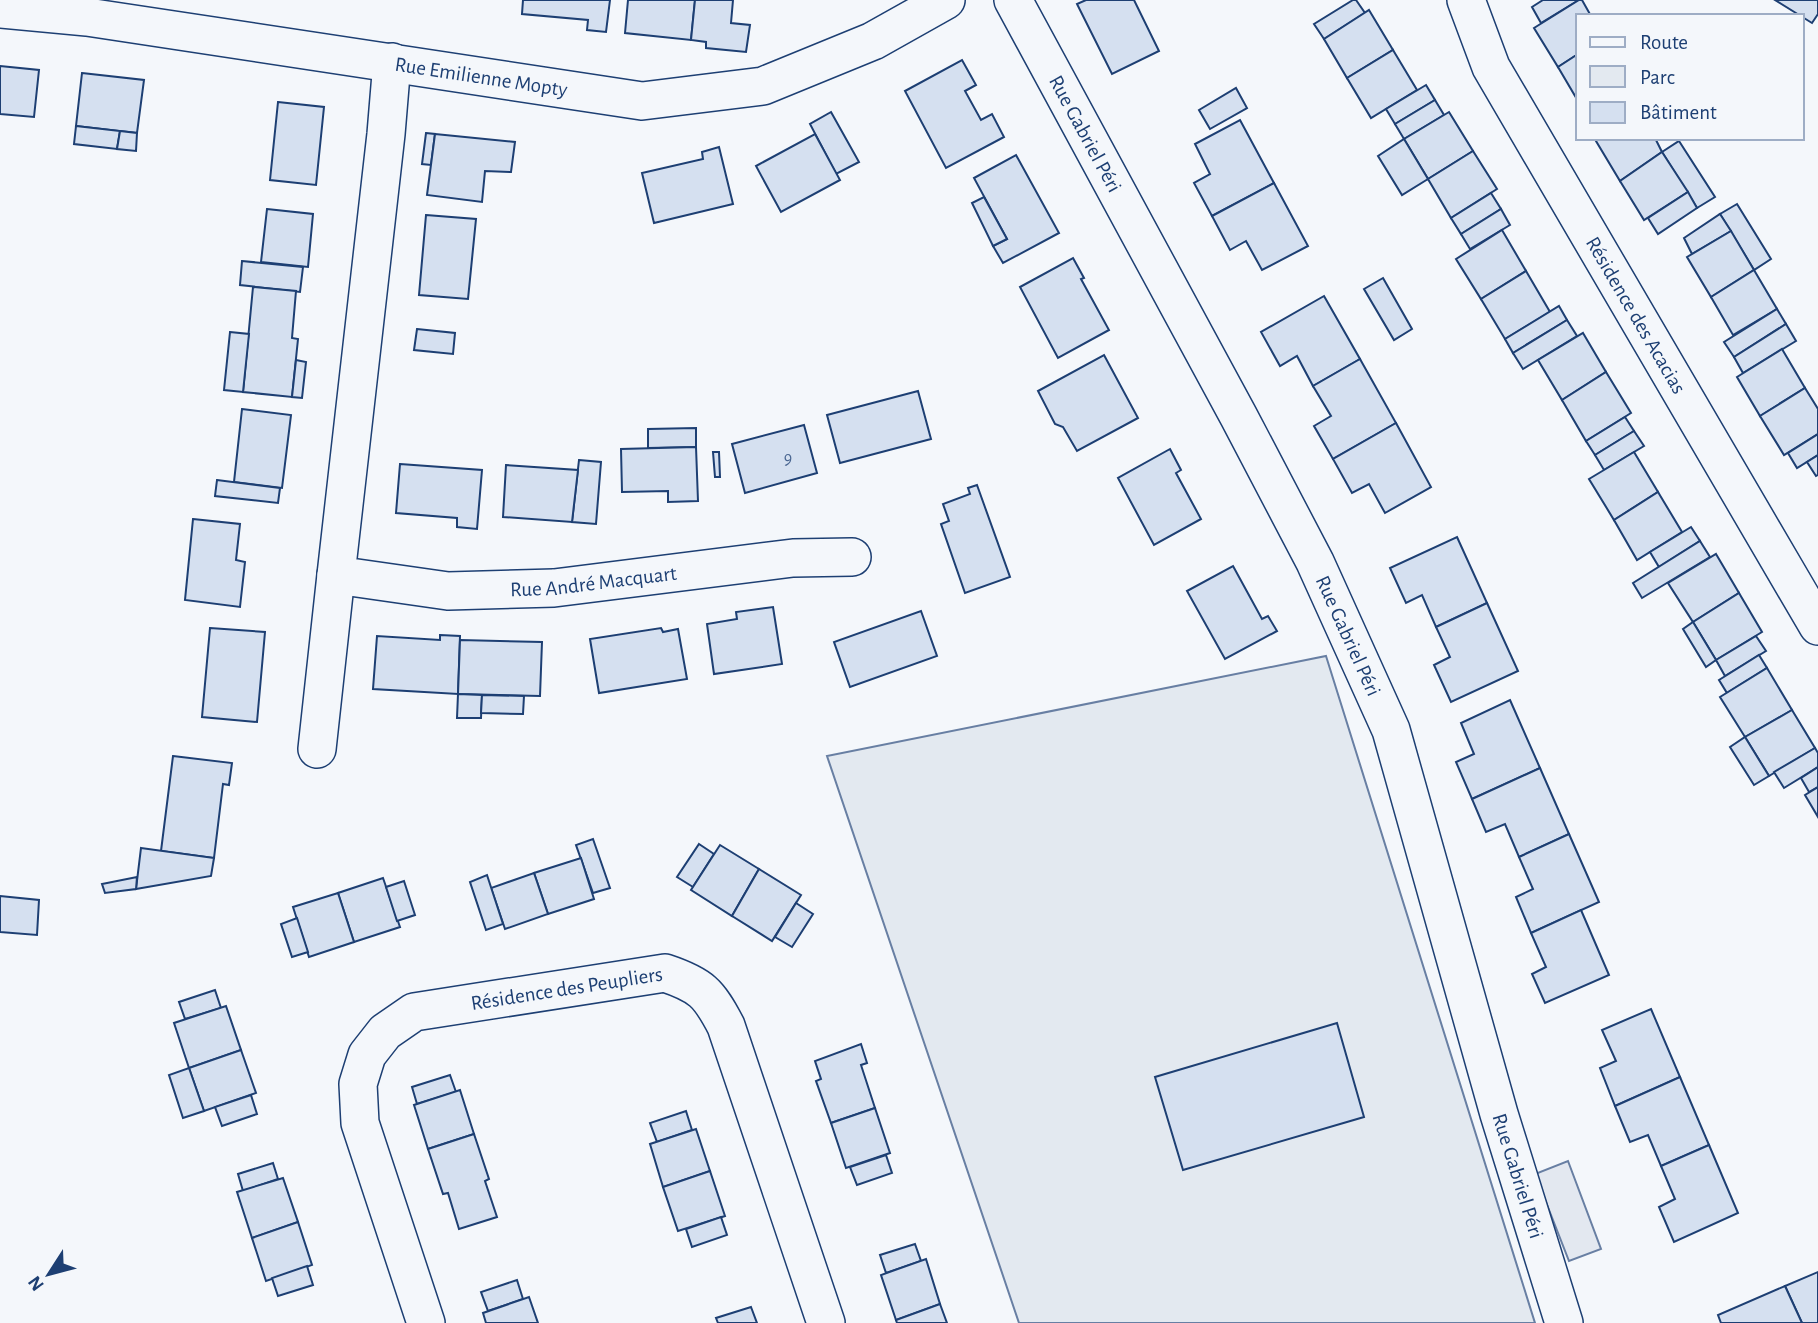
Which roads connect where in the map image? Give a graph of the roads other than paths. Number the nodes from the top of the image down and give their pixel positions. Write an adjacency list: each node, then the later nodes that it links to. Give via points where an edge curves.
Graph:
1 (946, 0): 5 (street, Rue Emilienne Mopty, via 873,41 763,86 642,101)
2 (1013, 0): 12 (street, Rue Gabriel Péri, via 1315,562 1391,730 1499,1114)
3 (1466, 0): 8 (street, Résidence des Acacias, via 1491,66)
4 (0, 9): 5 (street, Rue Emilienne Mopty, via 87,17)
5 (392, 62): 7 (street)
6 (852, 557): 7 (street, Rue André Macquart, via 793,558 554,588 448,591)
7 (336, 575): 9 (street)
8 (1818, 626)
9 (317, 749)
10 (426, 1323): 11 (street, Résidence des Peupliers, via 360,1123 358,1084 367,1055 384,1032 414,1012 665,973 691,981 713,1000 726,1026)
11 (826, 1323)
12 (1564, 1323)

